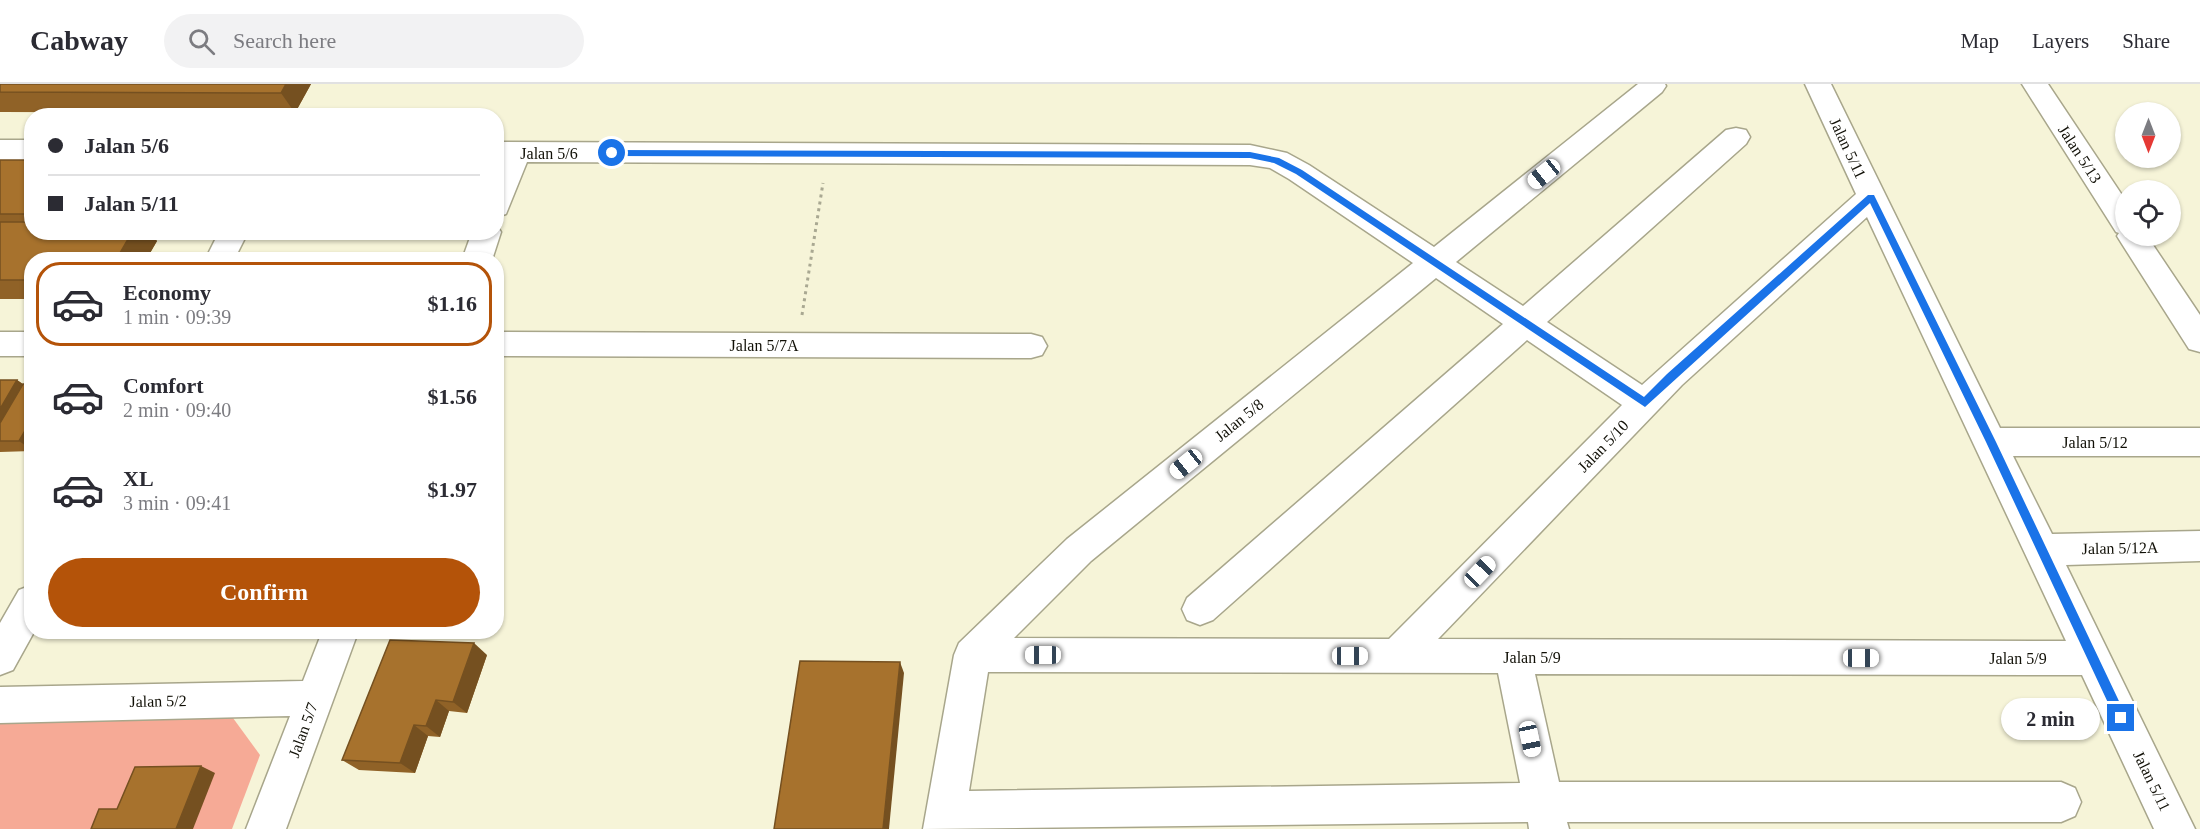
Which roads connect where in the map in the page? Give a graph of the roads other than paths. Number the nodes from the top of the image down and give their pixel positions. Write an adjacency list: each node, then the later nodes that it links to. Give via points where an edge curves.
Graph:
1 (1818, 84): 8 (street, Jalan 5/11)
2 (2034, 84): 9 (street, Jalan 5/13)
3 (1653, 86): 11 (street, Jalan 5/8)
4 (1736, 137): 12 (street)
5 (0, 150): 6 (street)
6 (24, 150)
7 (506, 152): 11 (street, Jalan 5/6, via 1250,155 1276,160 1299,172)
8 (1871, 197): 18 (street, Jalan 5/10); 19 (street, Jalan 5/11)
9 (2115, 208)
10 (2139, 246): 13 (street)
11 (1434, 262): 12 (street, Jalan 5/6); 26 (street, Jalan 5/8, via 1079,550)
12 (1525, 323): 18 (street, Jalan 5/6); 23 (street)
13 (2200, 340)
14 (0, 344): 15 (street)
15 (24, 344)
16 (504, 344): 17 (street, Jalan 5/7A)
17 (1031, 346)
18 (1645, 403): 27 (street, Jalan 5/10)
19 (1991, 442): 20 (street, Jalan 5/12); 22 (street, Jalan 5/11)
20 (2200, 442)
21 (2200, 546): 22 (street, Jalan 5/12A)
22 (2040, 550): 30 (street, Jalan 5/11)
23 (1200, 609)
24 (24, 615): 29 (street)
25 (337, 639): 31 (street, Jalan 5/7)
26 (972, 655): 27 (street, Jalan 5/9); 35 (street)
27 (1397, 656): 28 (street, Jalan 5/9)
28 (1513, 656): 30 (street, Jalan 5/9); 34 (street)
29 (0, 658)
30 (2092, 658): 37 (street, Jalan 5/11)
31 (315, 698): 32 (street, Jalan 5/2); 36 (street, Jalan 5/7)
32 (0, 705)
33 (2061, 802): 34 (street)
34 (1546, 815): 35 (street)
35 (944, 820)
36 (267, 829)
37 (2175, 829)

